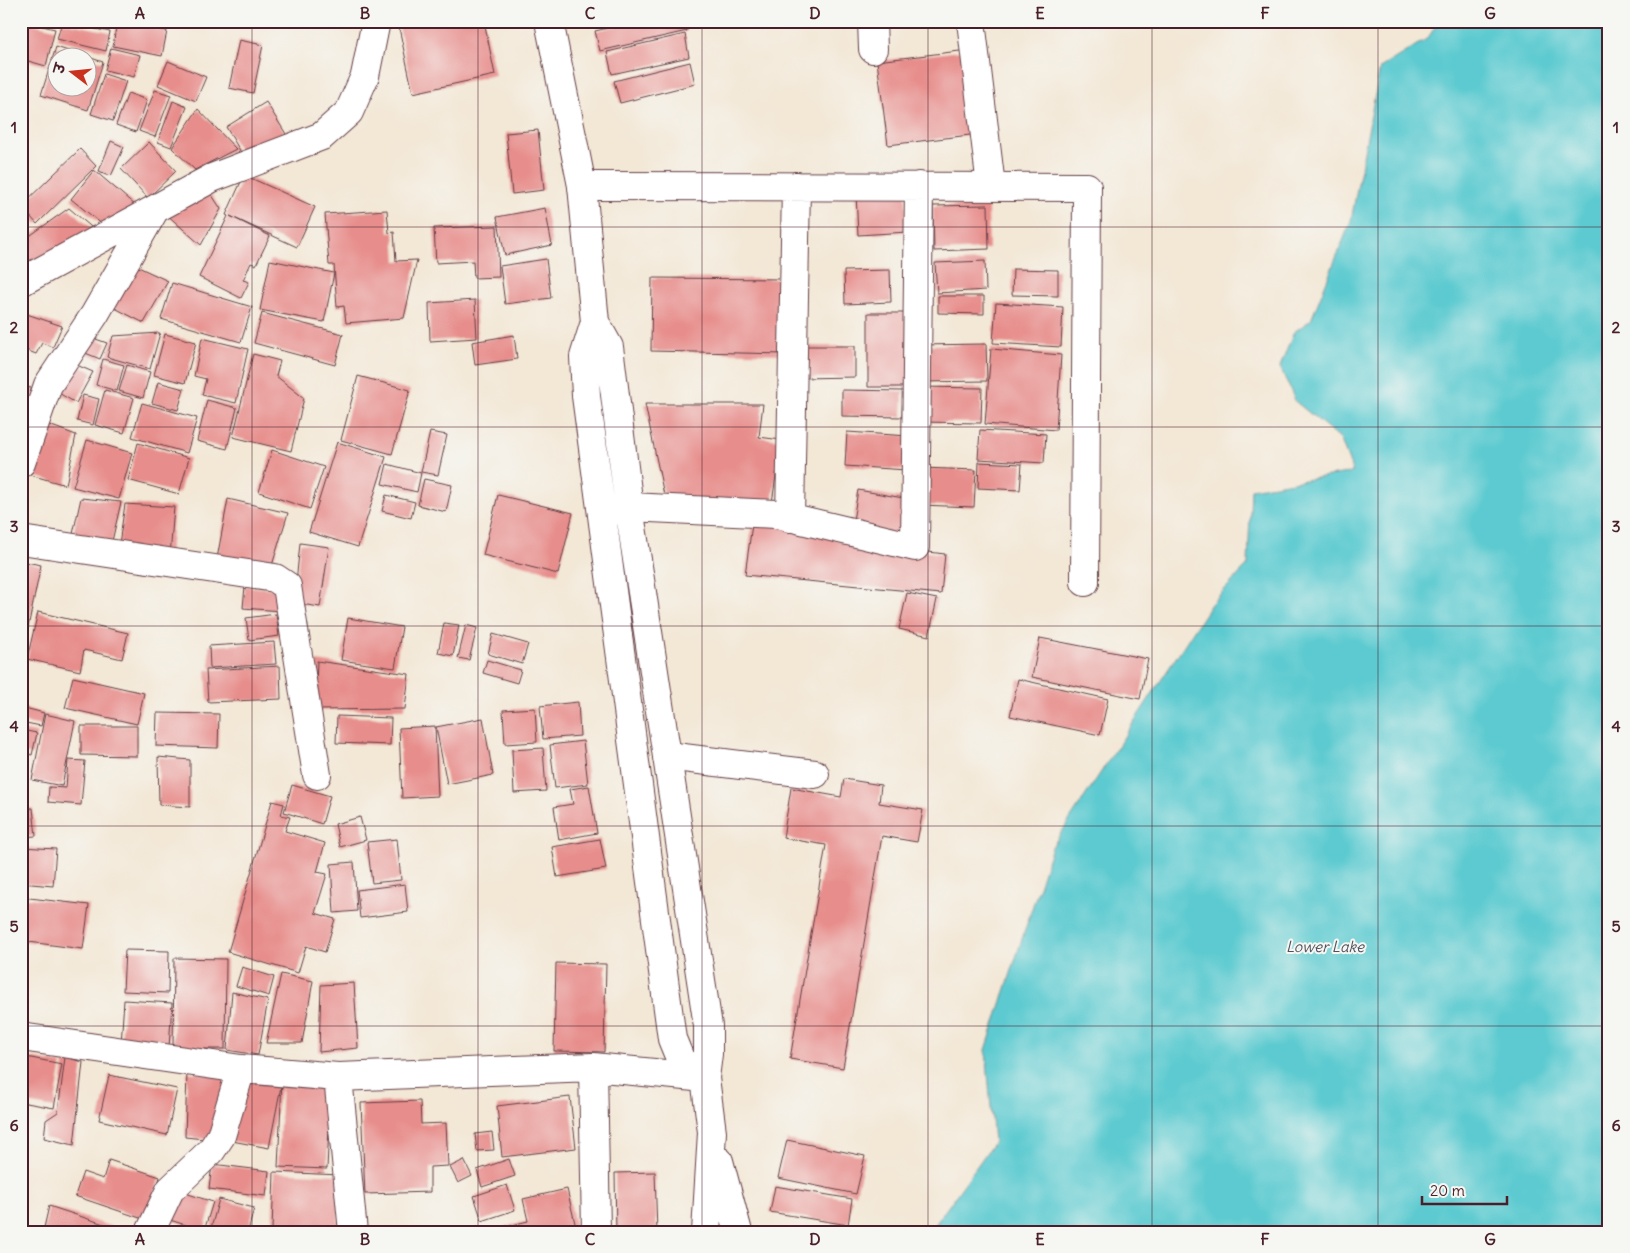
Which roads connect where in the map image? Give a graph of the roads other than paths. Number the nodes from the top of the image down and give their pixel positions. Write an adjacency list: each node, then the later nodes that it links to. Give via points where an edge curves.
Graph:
1 (376, 21): 10 (street, via 365,76 350,112 322,136 212,178)
2 (549, 21): 6 (street)
3 (872, 21): 5 (street)
4 (971, 21): 9 (street)
5 (873, 49)
6 (582, 186): 7 (street); 12 (street)
7 (796, 186): 8 (street); 16 (street)
8 (919, 186): 9 (street); 16 (street, via 915,547)
9 (991, 186): 18 (street, via 1087,186)
10 (154, 211): 11 (street); 13 (street, via 95,314 48,385)
11 (21, 282)
12 (595, 322): 14 (street, via 609,347); 15 (street, via 584,357)
13 (21, 463)
14 (629, 507): 15 (street); 16 (street, via 776,514); 19 (street)
15 (602, 514): 26 (street, via 672,1038 681,1062)
16 (790, 518)
17 (21, 540): 21 (street, via 275,578 287,586)
18 (1085, 582)
19 (667, 756): 20 (street); 26 (street, via 708,1026)
20 (815, 774)
21 (317, 775)
22 (21, 1037): 24 (street)
23 (594, 1067): 25 (street); 26 (street); 30 (street)
24 (241, 1069): 25 (street); 28 (street, via 221,1136 211,1151 170,1190)
25 (338, 1077): 29 (street)
26 (705, 1078): 27 (street)
27 (712, 1132): 31 (street); 32 (street)
28 (150, 1232)
29 (353, 1232)
30 (596, 1232)
31 (706, 1232)
32 (738, 1232)

